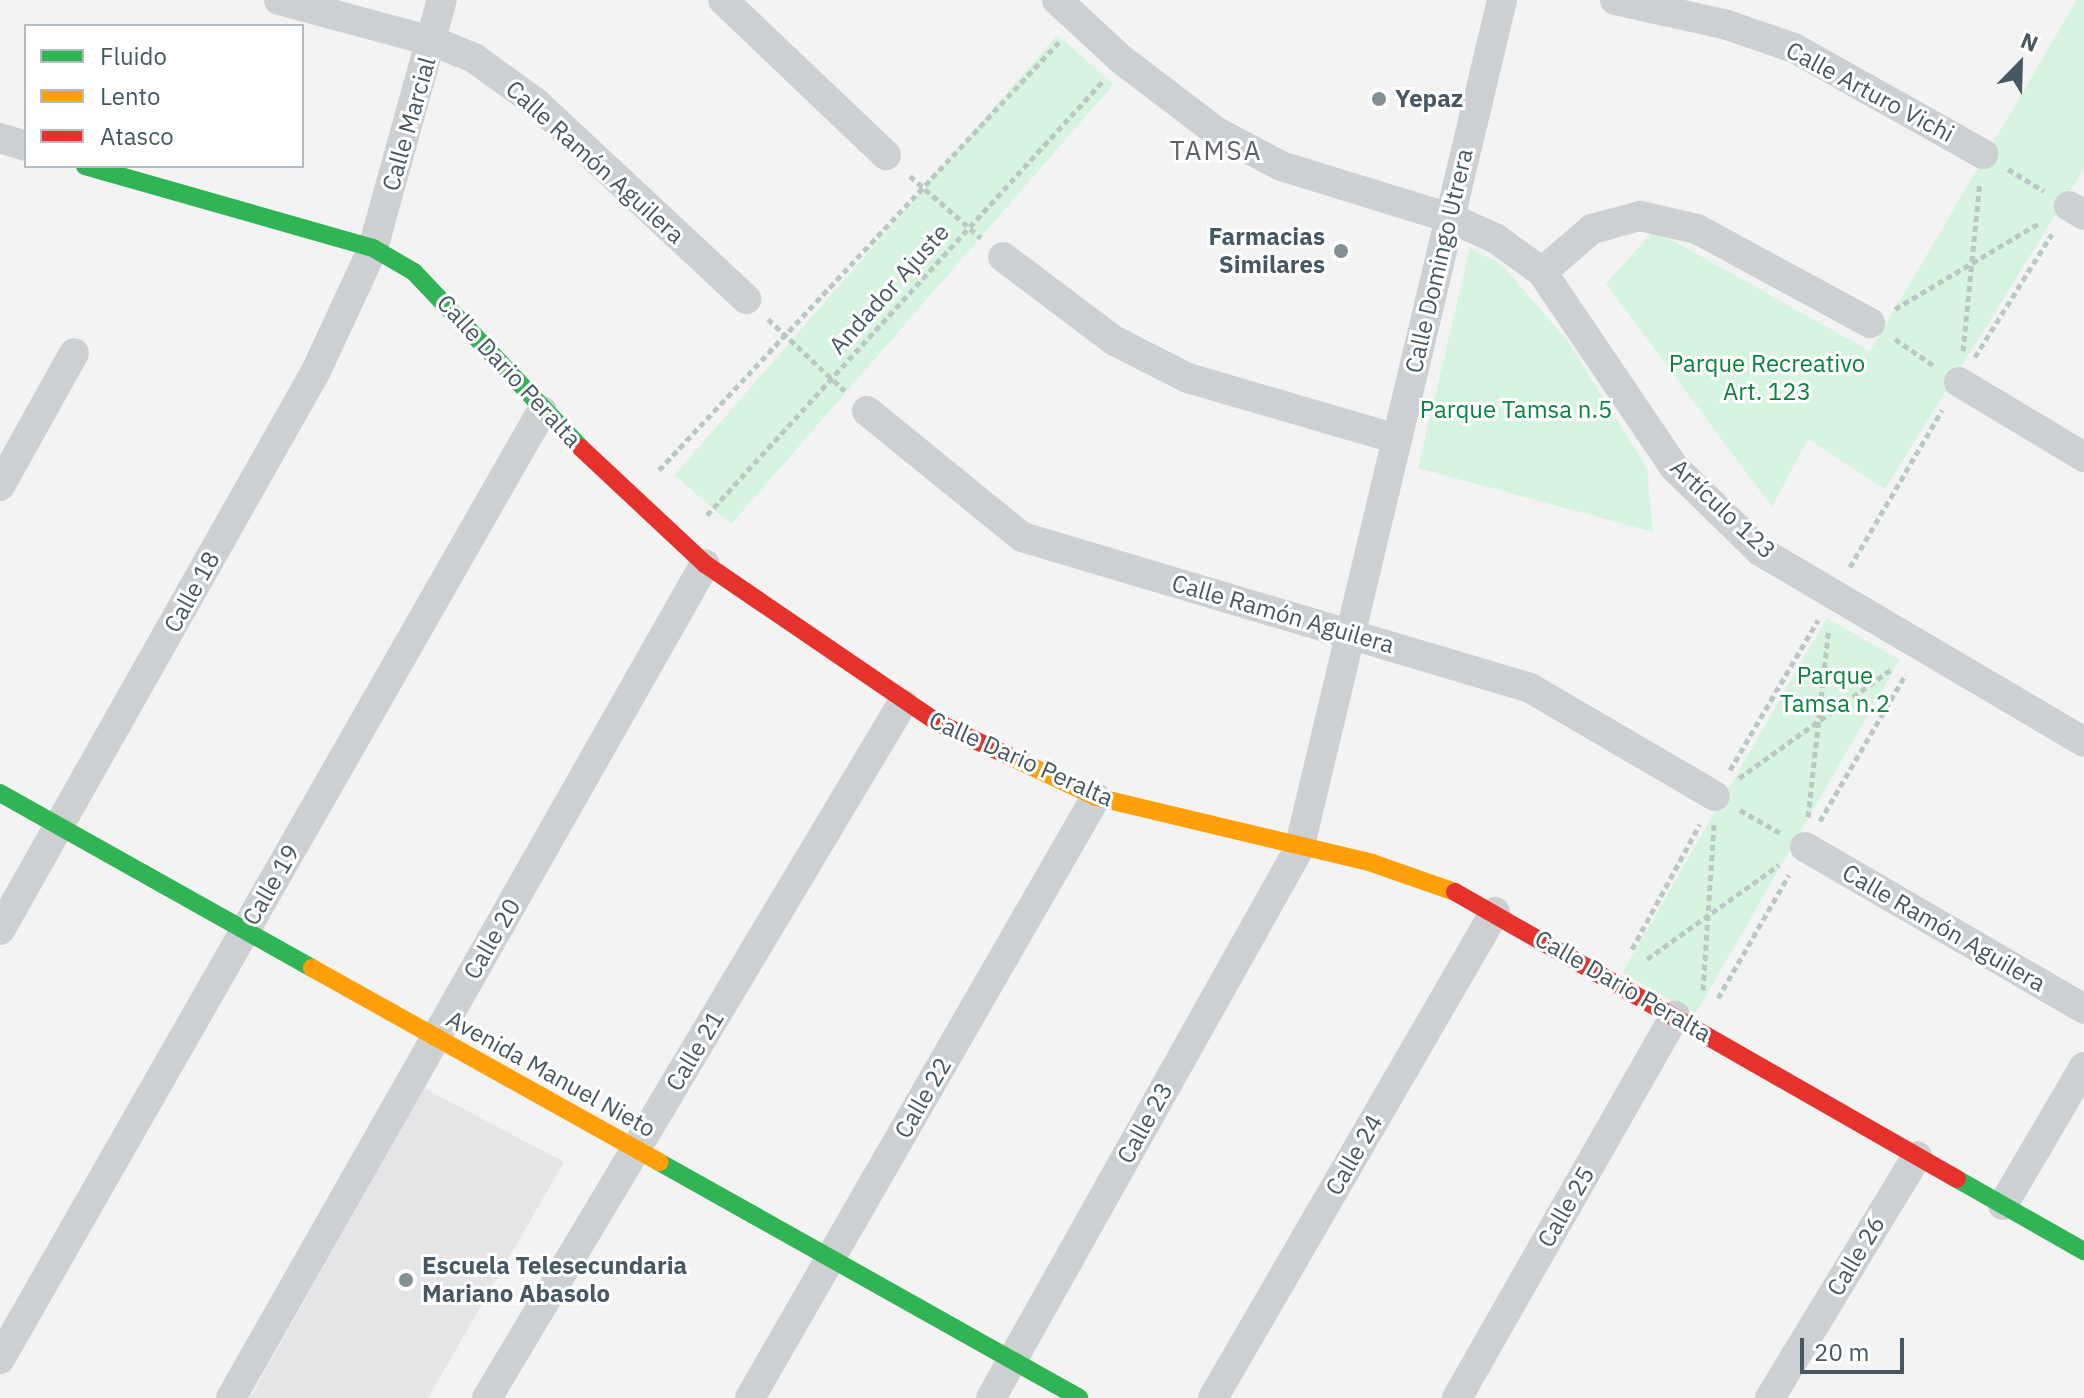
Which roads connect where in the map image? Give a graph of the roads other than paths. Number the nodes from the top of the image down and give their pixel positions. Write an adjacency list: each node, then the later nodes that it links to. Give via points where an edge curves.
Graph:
1 (279, 0): 7 (street, Calle Ramón Aguilera)
2 (442, 0): 7 (street, Calle Marcial)
3 (723, 0): 11 (street)
4 (1502, 0): 13 (street, Calle Domingo Utrera)
5 (1615, 0): 10 (street, Calle Arturo Vichi, via 1724,24 1794,48)
6 (1068, 10): 13 (street, Artículo 123, via 1122,60 1217,132 1281,166)
7 (432, 41): 14 (street, Calle Marcial); 17 (street, Calle Ramón Aguilera, via 474,58 535,102)
8 (0, 138): 9 (street)
9 (24, 145)
10 (1983, 154)
11 (886, 155)
12 (92, 168): 14 (street, Calle Dario Peralta)
13 (1450, 218): 16 (street, Artículo 123, via 1495,238); 23 (street, Calle Domingo Utrera)
14 (373, 248): 21 (street, Calle Dario Peralta, via 414,272); 33 (street, Calle 18, via 316,371)
15 (1003, 257): 23 (street, via 1113,340 1188,378)
16 (1542, 272): 18 (street, via 1592,229 1640,216 1697,229); 29 (street, Artículo 123, via 1674,467 1760,551)
17 (746, 299)
18 (1870, 323)
19 (74, 353): 25 (street)
20 (1959, 382): 24 (street)
21 (542, 411): 26 (street, Calle Dario Peralta); 38 (street, Calle 19)
22 (867, 411): 27 (street, Calle Ramón Aguilera, via 1022,537)
23 (1397, 439): 27 (street, Calle Domingo Utrera)
24 (2084, 457)
25 (0, 486)
26 (705, 564): 28 (street, Calle Dario Peralta); 41 (street, Calle 20)
27 (1350, 634): 31 (street, Calle Ramón Aguilera, via 1530,688); 35 (street, Calle Domingo Utrera)
28 (902, 704): 32 (street, Calle Dario Peralta); 43 (street, Calle 21)
29 (2084, 742)
30 (0, 793): 33 (street, Avenida Manuel Nieto)
31 (1715, 796)
32 (1096, 797): 35 (street, Calle Dario Peralta); 47 (street, Calle 22)
33 (61, 827): 37 (street, Calle 18); 38 (street, Avenida Manuel Nieto)
34 (1805, 847): 39 (street, Calle Ramón Aguilera)
35 (1299, 849): 36 (street, Calle Dario Peralta, via 1372,863 1451,890); 49 (street, Calle 23)
36 (1495, 912): 40 (street, Calle Dario Peralta); 55 (street, Calle 24)
37 (0, 930)
38 (245, 931): 41 (street, Avenida Manuel Nieto); 48 (street, Calle 19)
39 (2084, 1009)
40 (1688, 1023): 44 (street, Calle Dario Peralta); 56 (street, Calle 25)
41 (436, 1037): 43 (street, Avenida Manuel Nieto); 50 (street, Calle 20)
42 (2084, 1067): 45 (street)
43 (636, 1149): 47 (street, Avenida Manuel Nieto); 51 (street, Calle 21)
44 (1917, 1156): 45 (street, Calle Dario Peralta); 57 (street, Calle 26)
45 (2003, 1205): 46 (street, Calle Dario Peralta)
46 (2084, 1251)
47 (831, 1258): 49 (street, Avenida Manuel Nieto); 52 (street, Calle 22)
48 (0, 1359)
49 (1012, 1360): 53 (street, Calle 23); 54 (street, Avenida Manuel Nieto)
50 (231, 1398)
51 (487, 1398)
52 (750, 1398)
53 (991, 1398)
54 (1079, 1398)
55 (1213, 1398)
56 (1457, 1398)
57 (1770, 1398)

